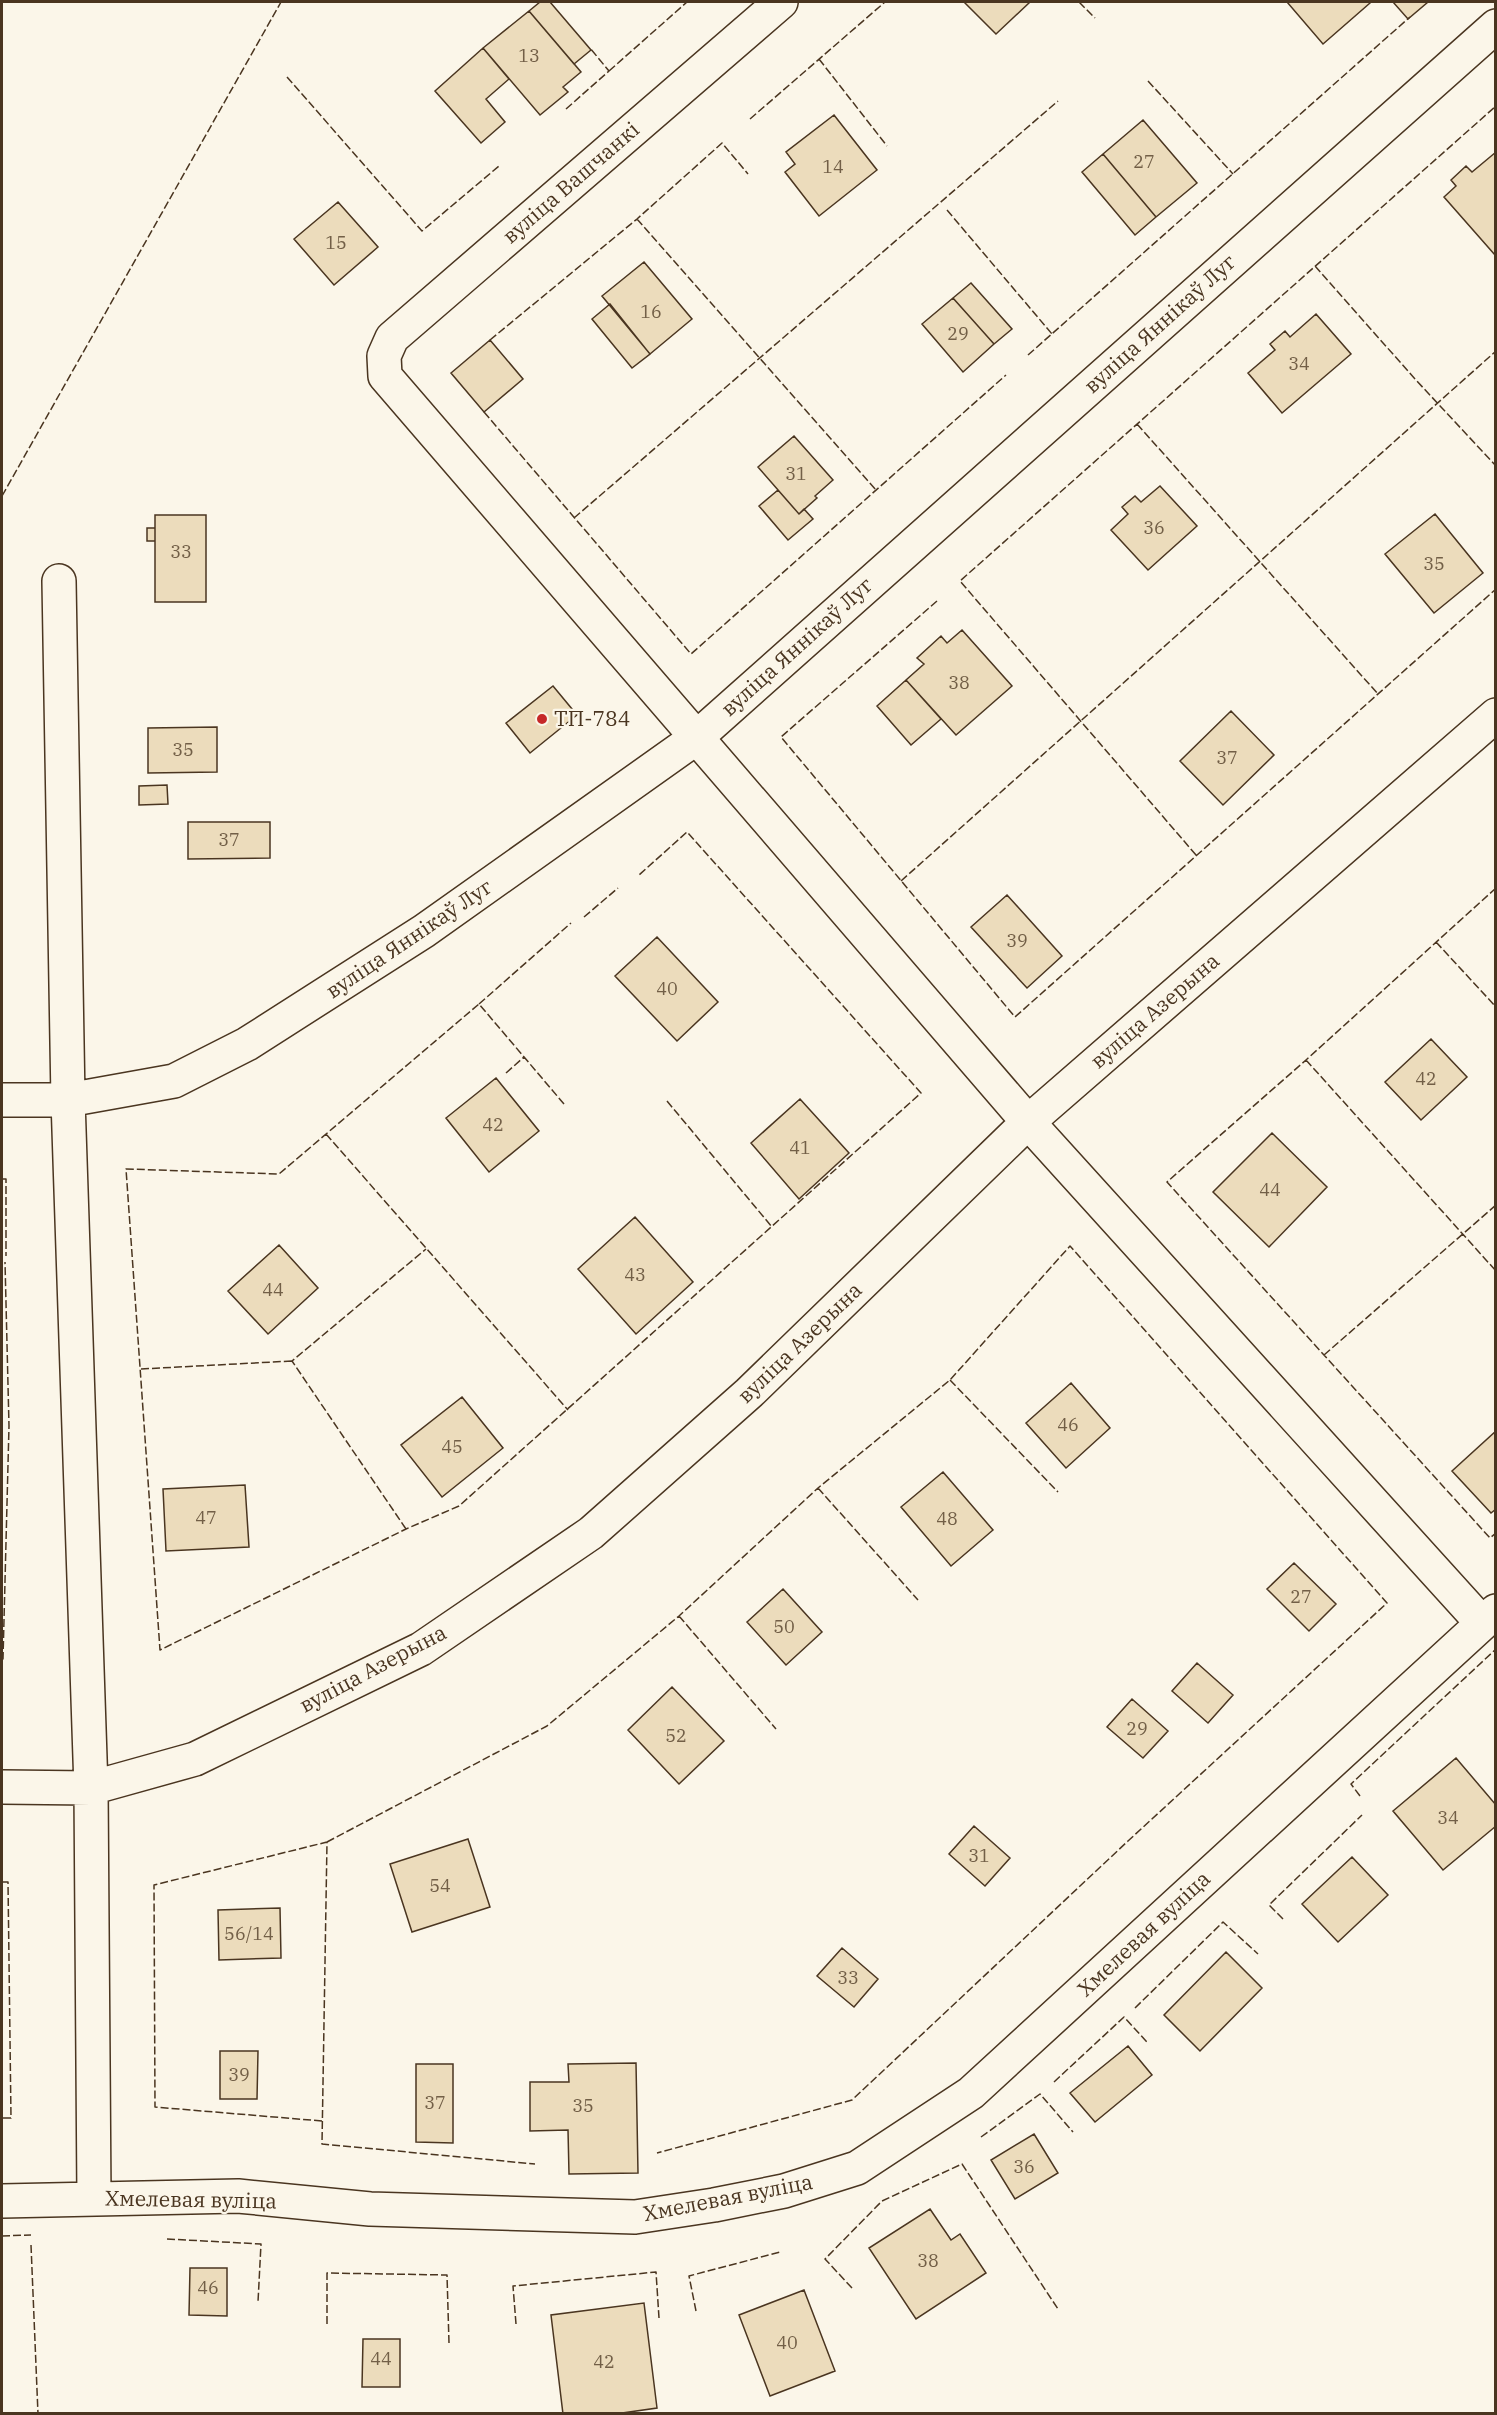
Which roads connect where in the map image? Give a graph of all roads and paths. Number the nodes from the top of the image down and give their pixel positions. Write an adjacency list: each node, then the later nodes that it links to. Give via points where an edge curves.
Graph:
1 (781, 2): 5 (street, вуліца Вашчанкі, via 392,338 384,356 386,376)
2 (1496, 26): 5 (street, вуліца Яннікаў Луг)
3 (58, 581): 7 (street)
4 (1496, 715): 8 (street, вуліца Азерына)
5 (696, 738): 7 (street, вуліца Яннікаў Луг, via 424,931 247,1044 174,1081); 8 (street)
6 (2, 1100): 7 (street, вуліца Яннікаў Луг)
7 (68, 1100): 11 (street)
8 (1028, 1122): 9 (street); 11 (street, вуліца Азерына, via 749,1393 591,1533 421,1649 195,1759)
9 (1489, 1617): 12 (street, Хмелевая вуліца, via 971,2093 857,2168 784,2191 635,2217 370,2209 237,2196)
10 (2, 1787): 11 (street, вуліца Азерына)
11 (91, 1788): 12 (street)
12 (94, 2199): 13 (street, Хмелевая вуліца)
13 (2, 2201)

